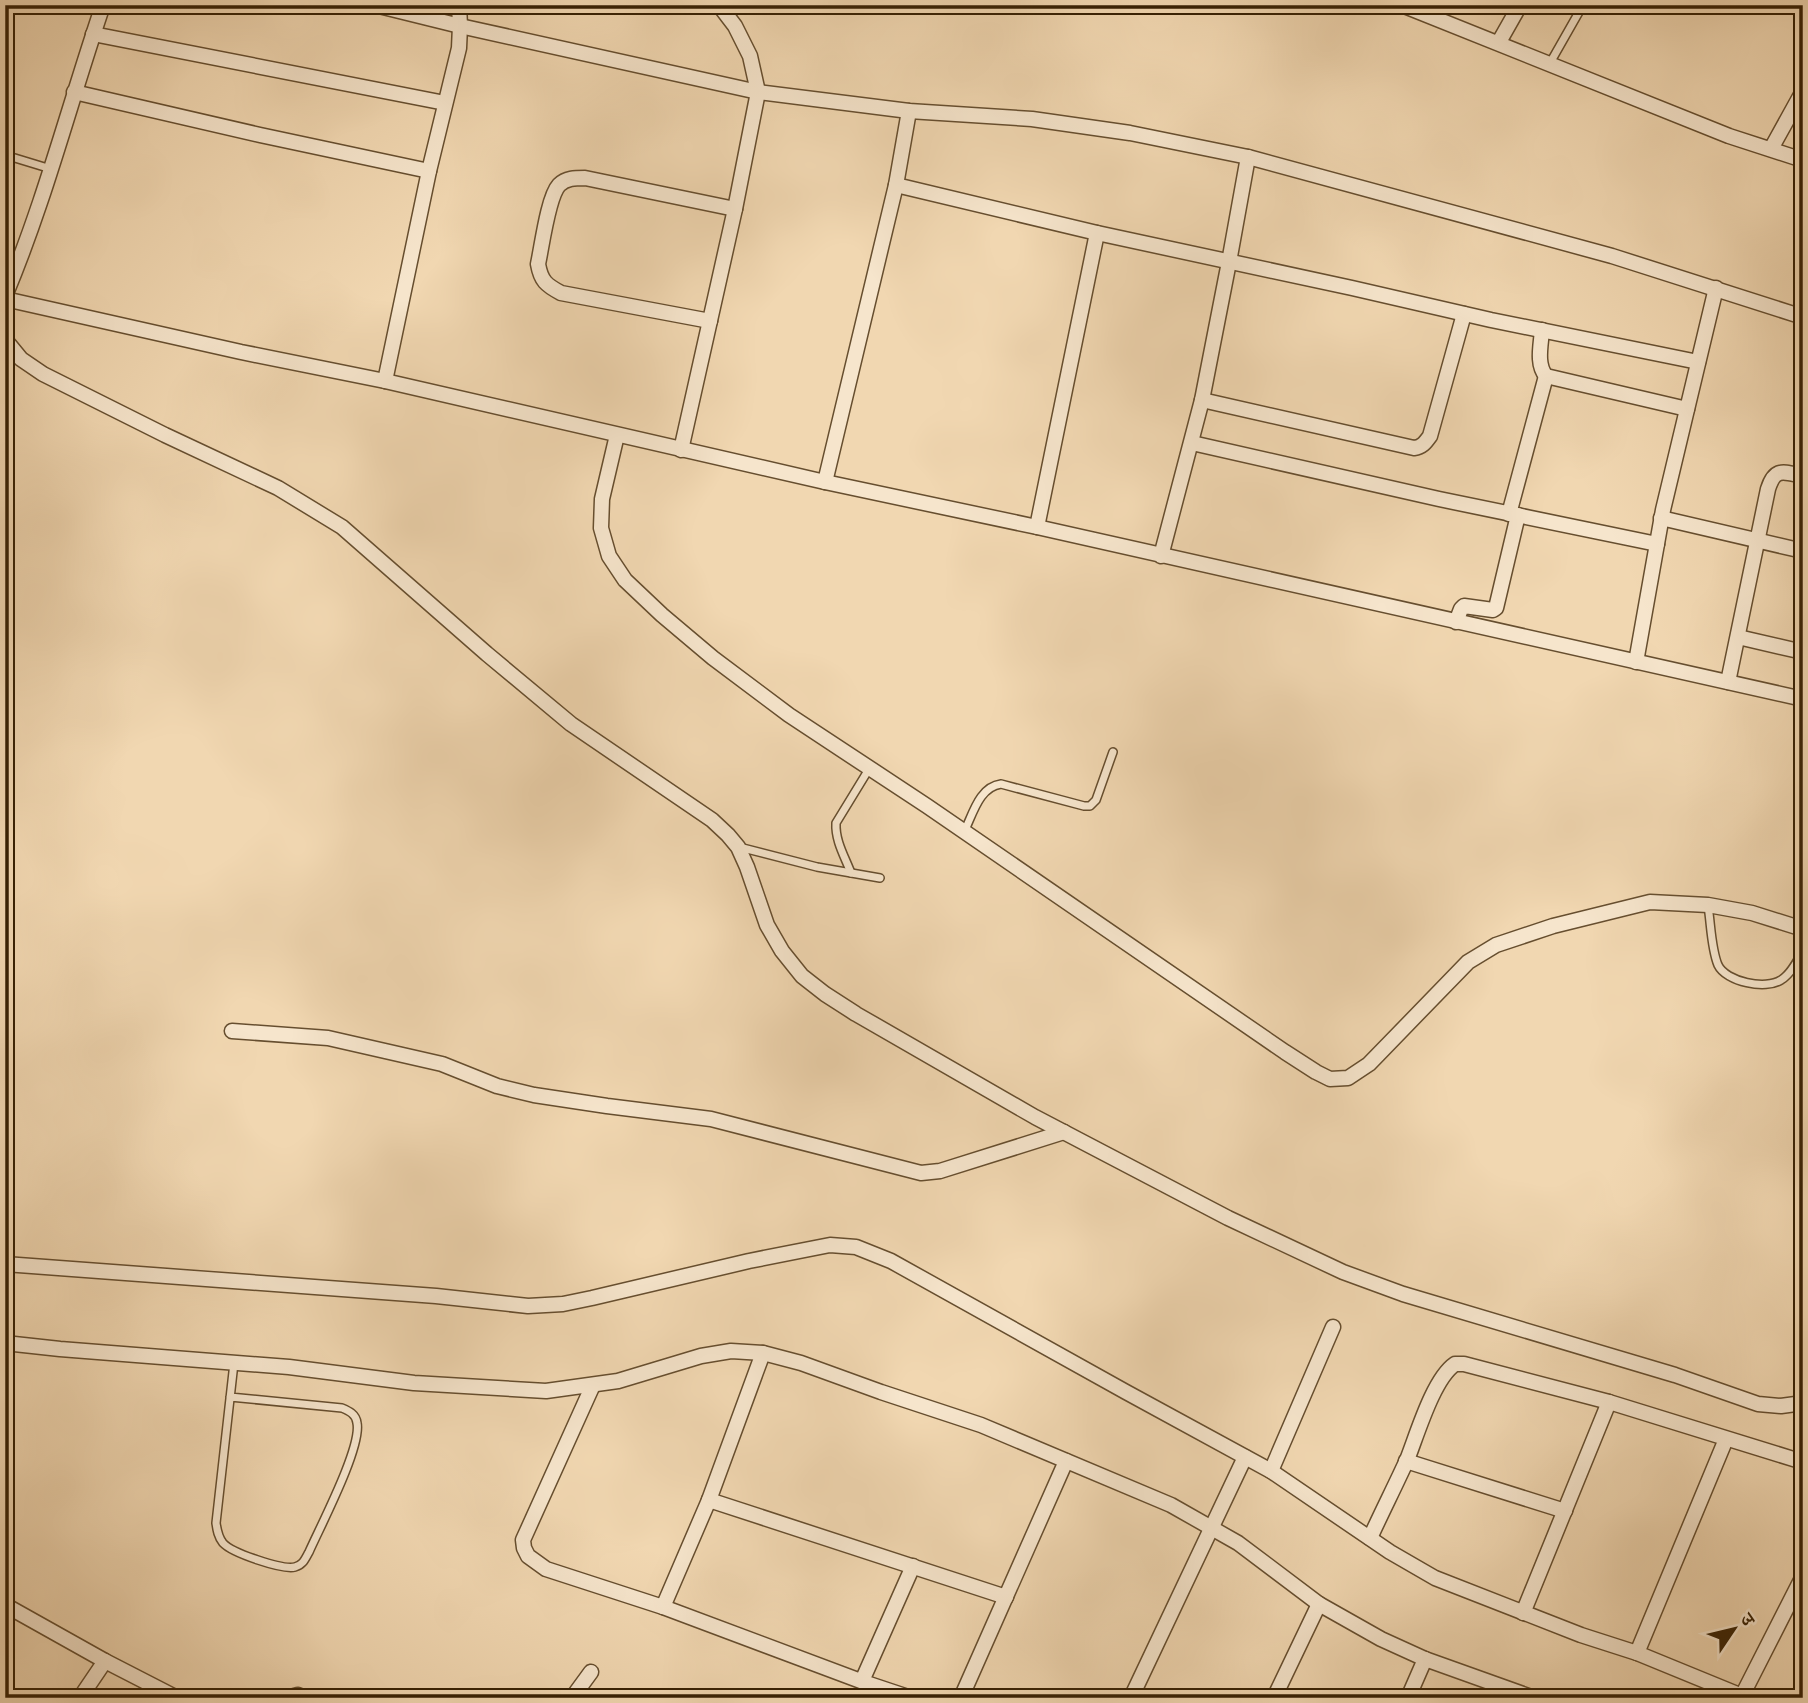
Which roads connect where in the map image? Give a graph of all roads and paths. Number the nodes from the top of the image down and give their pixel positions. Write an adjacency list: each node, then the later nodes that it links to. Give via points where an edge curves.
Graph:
1 (103, 5): 9 (street)
2 (375, 5): 8 (street)
3 (459, 5): 8 (street)
4 (719, 5): 14 (street, via 750,56)
5 (1402, 5): 10 (street)
6 (1520, 5): 10 (street)
7 (1583, 5): 11 (lane)
8 (460, 26): 14 (street); 15 (street)
9 (93, 34): 13 (street); 15 (street)
10 (1499, 43): 11 (street)
11 (1550, 63): 17 (street)
12 (1803, 91): 17 (street)
13 (74, 92): 21 (street); 22 (street)
14 (758, 92): 16 (street); 24 (street)
15 (445, 103): 22 (street)
16 (909, 111): 19 (street, via 1045,121); 23 (street)
17 (1771, 149): 20 (street)
18 (5, 155): 21 (lane)
19 (1248, 157): 26 (street); 27 (street)
20 (1803, 160)
21 (51, 169): 28 (street)
22 (429, 171): 36 (street)
23 (896, 185): 25 (street); 43 (street)
24 (735, 209): 31 (street); 31 (street, via 573,177 553,194 538,264 549,287)
25 (1097, 233): 26 (street); 46 (street)
26 (1229, 262): 29 (street); 37 (street)
27 (1716, 288): 30 (street); 34 (street)
28 (5, 298): 36 (street)
29 (1464, 314): 32 (street); 37 (street, via 1430,436 1420,447)
30 (1803, 317)
31 (710, 321): 41 (street)
32 (1542, 330): 34 (street); 35 (street, via 1539,363)
33 (5, 336): 60 (street, via 21,359 43,374 278,488 342,527 571,724 712,820)
34 (1698, 362): 38 (street)
35 (1546, 376): 38 (street); 44 (street)
36 (385, 381): 39 (street)
37 (1202, 400): 40 (street)
38 (1687, 409): 45 (street)
39 (617, 435): 41 (street); 58 (street, via 601,499 601,528 610,556 625,580 713,658)
40 (1192, 443): 44 (street); 50 (street)
41 (681, 450): 43 (street)
42 (1803, 476): 47 (street, via 1783,472 1771,479)
43 (825, 482): 46 (street)
44 (1513, 514): 48 (street); 51 (street, via 1496,608 1464,606)
45 (1661, 518): 47 (street); 48 (street)
46 (1037, 527): 50 (street)
47 (1758, 540): 49 (street); 52 (street)
48 (1657, 544): 54 (street)
49 (1803, 551)
50 (1161, 556): 51 (street)
51 (1455, 622): 54 (street)
52 (1738, 637): 53 (street); 55 (street)
53 (1803, 652)
54 (1636, 662): 55 (street)
55 (1728, 682): 56 (street)
56 (1803, 699)
57 (1113, 752): 59 (lane, via 1090,806 992,785 981,795)
58 (869, 769): 59 (street); 61 (lane, via 836,823)
59 (964, 832): 63 (street, via 1330,1079 1348,1077 1369,1064 1468,962 1496,945 1650,902)
60 (738, 847): 61 (lane); 67 (street, via 767,925 802,975 856,1014)
61 (851, 873): 62 (lane)
62 (880, 878)
63 (1708, 905): 64 (street); 65 (lane, via 1718,965 1738,981 1775,984 1789,973)
64 (1803, 929)
65 (1803, 950)
66 (232, 1031): 67 (street, via 328,1038 442,1064 534,1095 711,1119 920,1173 940,1171)
67 (1064, 1132): 76 (street, via 1228,1218 1367,1281 1758,1404)
68 (5, 1264): 78 (street, via 528,1306 564,1304 830,1245 856,1247 891,1261)
69 (1333, 1327): 82 (street)
70 (5, 1343): 72 (street)
71 (763, 1353): 73 (street, via 721,1352); 79 (street, via 981,1425); 83 (street)
72 (234, 1363): 73 (street, via 414,1383 546,1391); 74 (lane)
73 (593, 1385): 92 (street, via 523,1540 524,1548 546,1569)
74 (230, 1397): 74 (lane, via 216,1522 219,1536 241,1554 284,1567 299,1566 348,1464 356,1419 342,1408)
75 (1609, 1402): 77 (street); 80 (street, via 1455,1364 1434,1393); 84 (street)
76 (1803, 1403)
77 (1726, 1439): 81 (street); 94 (street)
78 (1245, 1457): 82 (street); 85 (street)
79 (1066, 1461): 85 (street); 89 (street)
80 (1406, 1461): 84 (street); 86 (street)
81 (1803, 1462)
82 (1271, 1471): 86 (street)
83 (709, 1500): 87 (street); 92 (street)
84 (1565, 1511): 93 (street)
85 (1212, 1527): 90 (street); 107 (street)
86 (1370, 1538): 93 (street, via 1434,1578)
87 (913, 1566): 89 (street); 98 (street)
88 (1803, 1576): 99 (street)
89 (1006, 1597): 106 (street)
90 (1319, 1604): 95 (street); 108 (street)
91 (5, 1605): 96 (street)
92 (663, 1607): 98 (street)
93 (1523, 1613): 94 (street)
94 (1637, 1653): 99 (street)
95 (1425, 1659): 109 (street); 110 (street)
96 (105, 1661): 100 (street); 101 (street)
97 (591, 1672): 104 (street)
98 (862, 1681): 105 (street)
99 (1744, 1697)
100 (80, 1698)
101 (177, 1698)
102 (287, 1698): 103 (street)
103 (305, 1698)
104 (572, 1698)
105 (911, 1698)
106 (961, 1698)
107 (1131, 1698)
108 (1274, 1698)
109 (1408, 1698)
110 (1534, 1698)

